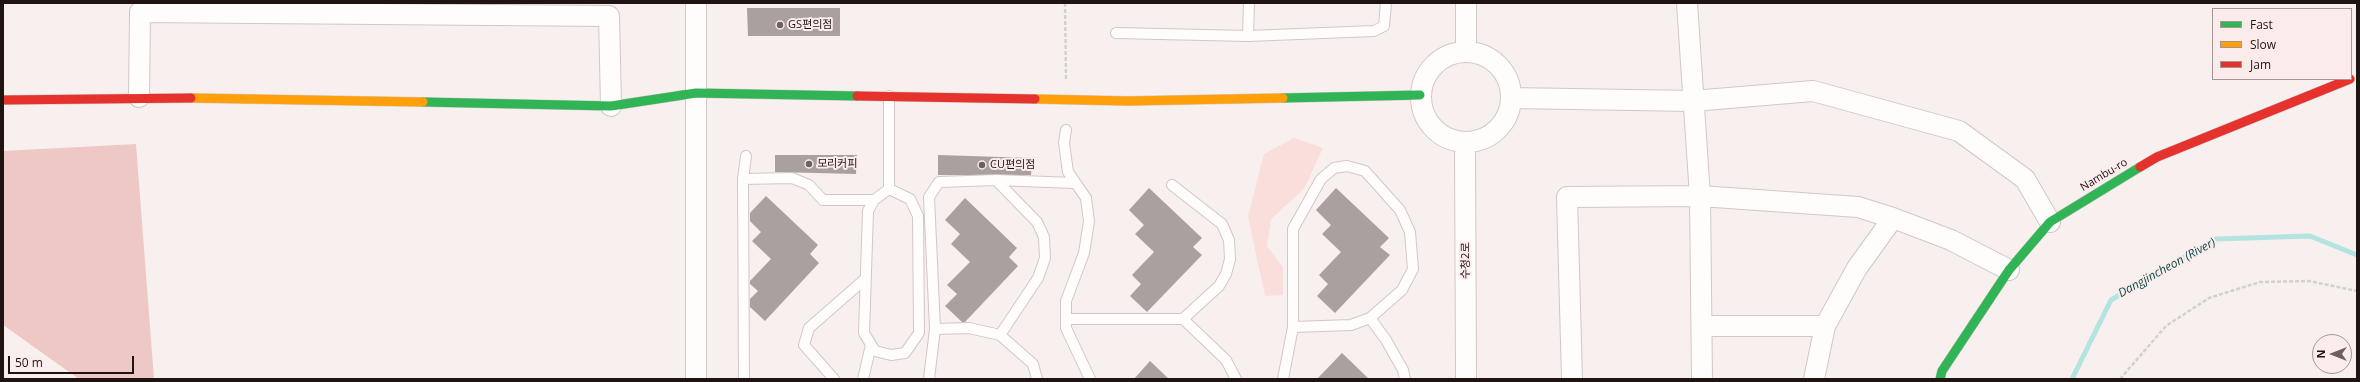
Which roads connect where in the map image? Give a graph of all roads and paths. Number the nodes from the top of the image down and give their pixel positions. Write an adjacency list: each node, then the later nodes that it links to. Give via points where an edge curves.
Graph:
1 (696, 3): 12 (street)
2 (1065, 3): 10 (path)
3 (1249, 3): 8 (lane)
4 (1386, 3): 8 (lane, via 1384,26 1374,31)
5 (1466, 3): 9 (street)
6 (1687, 3): 18 (street)
7 (1116, 33): 8 (lane)
8 (1248, 36)
9 (1466, 51): 13 (street, via 1452,53 1435,64 1423,81); 16 (street, via 1484,55 1499,65 1510,86)
10 (1066, 80)
11 (2348, 80): 33 (main road, Nambu-ro, via 2157,157)
12 (696, 93): 14 (main road); 19 (main road); 46 (street)
13 (1420, 95): 14 (main road, via 1128,101); 21 (street, via 1422,109 1428,122 1438,133 1451,140)
14 (888, 96): 27 (lane)
15 (139, 97): 17 (main road); 19 (main road); 19 (street, via 140,12 609,16)
16 (1511, 98): 18 (street); 21 (street, via 1510,110 1497,130 1477,141)
17 (3, 100)
18 (1693, 101): 28 (street); 33 (street, via 1813,91 1959,131 2024,178)
19 (611, 106)
20 (1066, 130): 25 (lane, via 1064,143 1067,165)
21 (1465, 142): 56 (street, 수청2로)
22 (746, 156): 23 (lane)
23 (743, 179): 29 (lane, via 792,178 809,185 823,200); 47 (lane)
24 (996, 180): 25 (lane); 30 (lane, via 939,182 929,197); 44 (lane, via 1037,222 1044,237 1046,258 1038,278)
25 (1074, 183): 38 (lane, via 1086,198 1089,221 1084,253 1066,301)
26 (1172, 185): 39 (lane, via 1222,224 1229,240 1230,259 1226,274 1219,286)
27 (889, 189): 29 (lane); 31 (lane, via 910,199)
28 (1700, 196): 32 (street, via 1858,207); 40 (street); 57 (street, via 1567,197)
29 (874, 200): 35 (lane, via 868,211)
30 (929, 205): 31 (lane); 43 (lane)
31 (913, 206): 45 (lane, via 918,216 919,333 905,353 891,355 875,351)
32 (1893, 218): 34 (street, via 1951,240); 41 (street, via 1857,268)
33 (2050, 222): 34 (main road, Nambu-ro)
34 (2009, 270): 60 (main road, Nambu-ro, via 1942,371)
35 (865, 280): 45 (lane, via 864,333); 48 (lane, via 809,328 804,344)
36 (2357, 291): 61 (path, via 2309,281 2260,282 2209,298 2166,326)
37 (1370, 318): 42 (lane, via 1351,326); 42 (lane, via 1402,290 1413,269 1410,232 1400,210 1365,171 1347,166 1334,168 1321,179 1293,229); 55 (lane, via 1386,340 1403,370)
38 (1066, 319): 39 (lane); 52 (lane, via 1066,328)
39 (1183, 319): 53 (lane, via 1226,360)
40 (1702, 326): 41 (street); 58 (street)
41 (1825, 326): 59 (street)
42 (1293, 328): 54 (lane)
43 (935, 329): 44 (lane, via 969,328); 50 (lane)
44 (1000, 335): 51 (lane, via 1033,364)
45 (871, 345): 49 (lane)
46 (696, 379)
47 (744, 379)
48 (834, 379)
49 (863, 379)
50 (929, 379)
51 (1037, 379)
52 (1090, 379)
53 (1236, 379)
54 (1283, 379)
55 (1405, 379)
56 (1466, 379)
57 (1572, 379)
58 (1702, 379)
59 (1814, 379)
60 (1940, 379)
61 (2120, 379)

